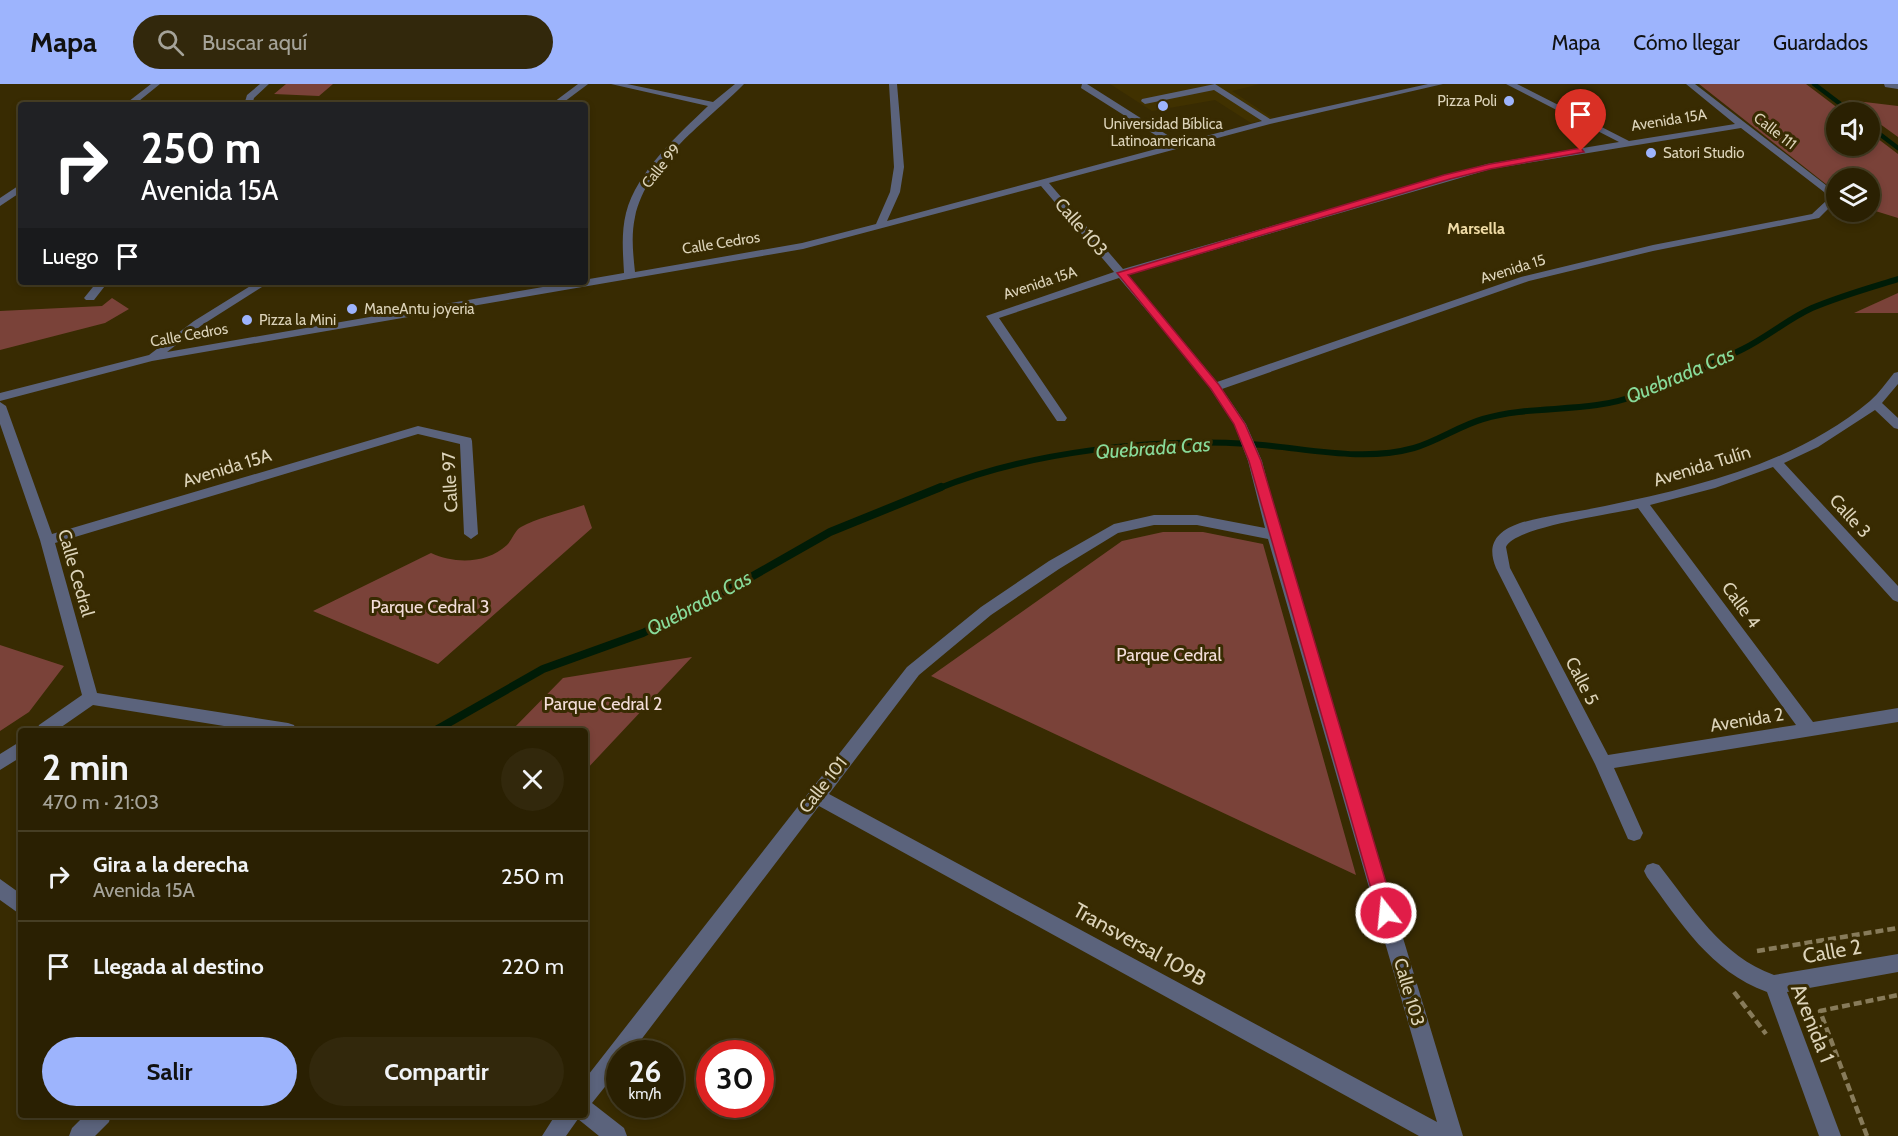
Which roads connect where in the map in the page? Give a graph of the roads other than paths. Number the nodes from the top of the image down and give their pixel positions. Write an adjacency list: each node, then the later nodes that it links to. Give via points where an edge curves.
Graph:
1 (156, 84): 14 (street)
2 (265, 84): 15 (street)
3 (584, 84): 16 (street)
4 (615, 84): 17 (street)
5 (740, 84): 17 (street, Calle 99)
6 (893, 84): 27 (street, via 899,167 895,192)
7 (1439, 84): 18 (street, Calle Cedros)
8 (1510, 84): 20 (street)
9 (1690, 84): 19 (street, Calle 111)
10 (1888, 85): 12 (street)
11 (1084, 86): 21 (street)
12 (1898, 86)
13 (1144, 101): 18 (street, via 1215,87)
14 (132, 102)
15 (249, 102)
16 (558, 102)
17 (716, 105): 29 (street, Calle 99, via 644,184 632,208 627,241)
18 (1269, 123): 21 (street, Calle Cedros)
19 (1743, 125): 20 (street, Avenida 15A); 24 (street, Calle 111)
20 (1627, 143): 28 (street, Avenida 15A, via 1468,172)
21 (1178, 146): 22 (street, Calle Cedros)
22 (1042, 181): 27 (street, Calle Cedros); 28 (street, Calle 103)
23 (18, 189): 25 (street)
24 (1826, 189)
25 (0, 202)
26 (1826, 208): 37 (street, Avenida 15, via 1815,216 1653,248 1525,279)
27 (880, 225): 29 (street, Calle Cedros, via 803,246)
28 (1122, 273): 37 (street, Calle 103); 41 (street, Avenida 15A, via 992,316)
29 (630, 275): 30 (street, Calle Cedros)
30 (588, 282)
31 (101, 285): 34 (street)
32 (260, 285): 35 (street, via 198,323)
33 (572, 285): 35 (street, Calle Cedros)
34 (90, 298)
35 (152, 358): 38 (street, Calle Cedros)
36 (1898, 376): 39 (street, Avenida Tulín)
37 (1215, 387): 47 (street, Calle 103, via 1240,424 1255,461)
38 (0, 397)
39 (1875, 403): 42 (street); 44 (street, Avenida Tulín, via 1826,436)
40 (0, 406): 48 (street, Calle Cedral)
41 (1061, 418)
42 (1898, 425)
43 (418, 430): 46 (street, Calle 97, via 466,441); 48 (street, Avenida 15A)
44 (1775, 461): 45 (street, Avenida Tulín); 50 (street, Calle 3)
45 (1641, 503): 49 (street, Avenida Tulín, via 1525,528 1507,535); 55 (street, Calle 4)
46 (471, 534)
47 (1275, 535): 59 (street, Calle 101, via 1197,520 1154,520 1114,529 987,611 913,671); 74 (street, Calle 103)
48 (47, 540): 51 (street, Calle Cedral)
49 (1498, 546): 58 (street, Calle 5, via 1503,568)
50 (1898, 596)
51 (91, 698): 53 (street); 54 (street)
52 (1898, 715): 55 (street, Avenida 2)
53 (48, 728)
54 (276, 728)
55 (1809, 730): 58 (street, Avenida 2)
56 (18, 750): 57 (street)
57 (0, 763)
58 (1603, 763): 60 (street, Calle 5)
59 (815, 795): 66 (street, Calle 101); 73 (street, Transversal 109B)
60 (1634, 833)
61 (1653, 871): 65 (street, Avenida 1, via 1721,957 1756,980)
62 (0, 888): 63 (street)
63 (18, 903)
64 (1898, 963): 65 (street, Calle 2)
65 (1774, 985): 75 (street, Avenida 1)
66 (588, 1092)
67 (588, 1113): 72 (street)
68 (97, 1118): 70 (street)
69 (567, 1118): 71 (street)
70 (80, 1136)
71 (554, 1136)
72 (616, 1136)
73 (1442, 1136)
74 (1452, 1136)
75 (1830, 1136)

